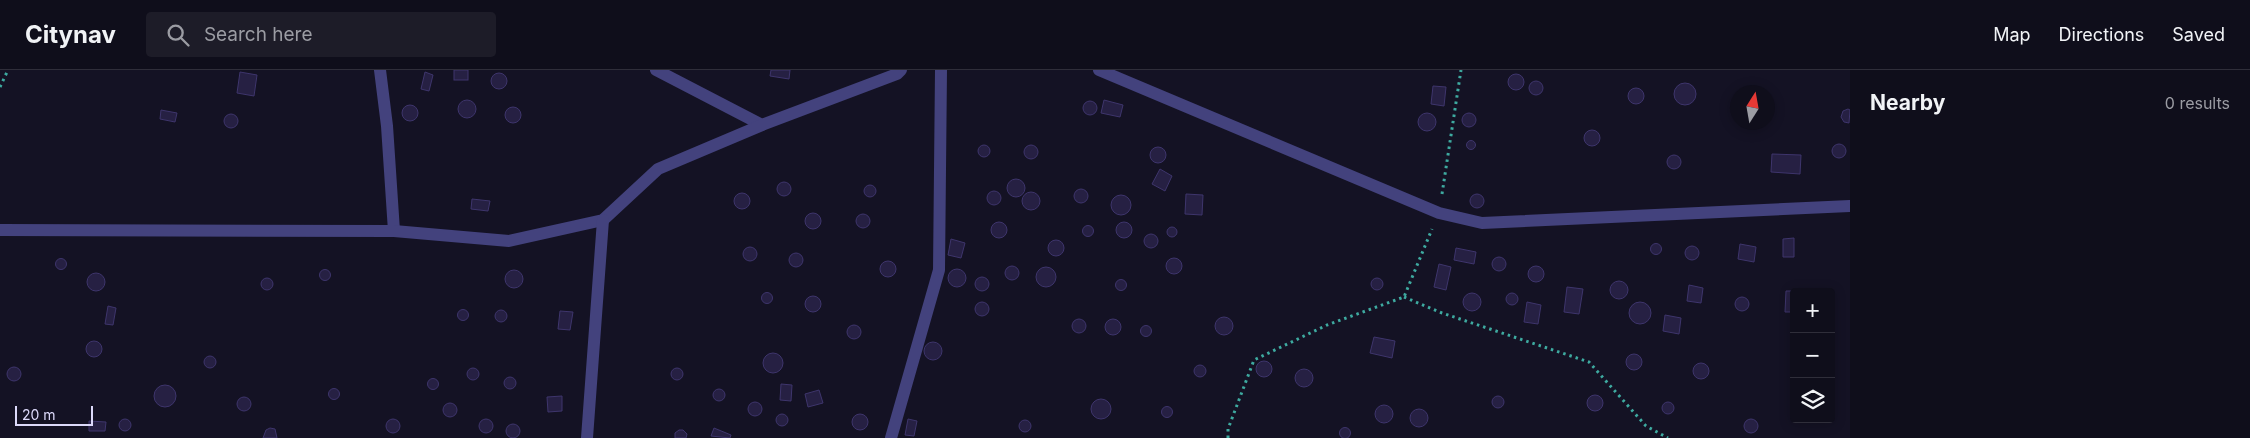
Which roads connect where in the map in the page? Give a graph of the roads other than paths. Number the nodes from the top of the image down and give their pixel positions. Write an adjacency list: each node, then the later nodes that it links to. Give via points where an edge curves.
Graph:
1 (380, 70): 10 (street)
2 (656, 70): 6 (street)
3 (901, 70): 6 (street)
4 (941, 70): 12 (street, via 939,270)
5 (1099, 70): 7 (street, via 1439,213 1482,223)
6 (762, 125): 8 (street, via 658,169)
7 (1850, 206)
8 (602, 220): 10 (street, via 509,241); 11 (street)
9 (0, 230): 10 (street)
10 (394, 231)
11 (587, 438)
12 (891, 438)

